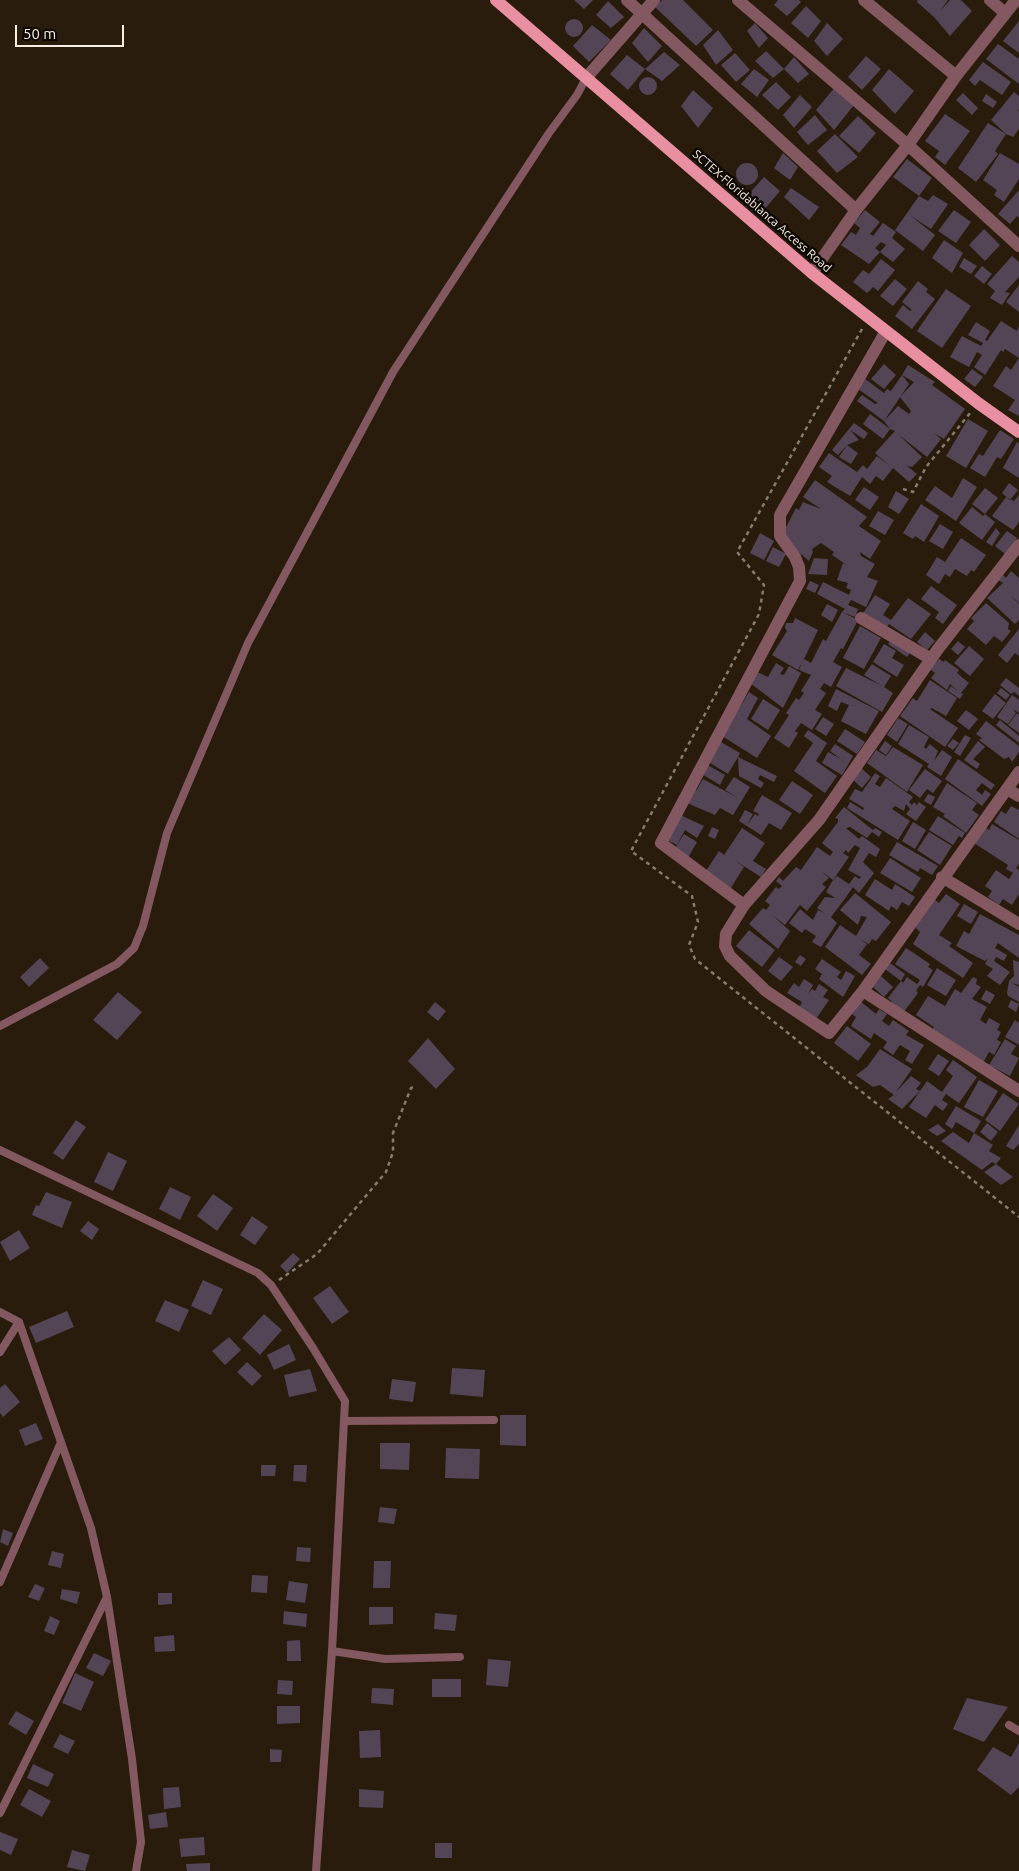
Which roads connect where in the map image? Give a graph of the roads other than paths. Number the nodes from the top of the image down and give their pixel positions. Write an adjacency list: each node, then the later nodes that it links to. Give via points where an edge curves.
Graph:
1 (496, 0): 11 (main road, SCTEX-Floridablanca Access Road)
2 (628, 0): 8 (street)
3 (654, 0): 8 (street)
4 (738, 0): 12 (street)
5 (864, 0): 10 (street)
6 (990, 0): 9 (street)
7 (1016, 0): 9 (street)
8 (642, 13): 11 (street); 13 (street)
9 (1005, 13): 10 (street)
10 (956, 76): 12 (street)
11 (586, 78): 15 (main road, SCTEX-Floridablanca Access Road); 28 (lane, via 393,372 248,644 167,834 143,926 134,948 117,964)
12 (908, 145): 13 (street); 14 (street)
13 (856, 210): 15 (street)
14 (1019, 246)
15 (812, 272): 16 (main road, SCTEX-Floridablanca Access Road)
16 (886, 331): 17 (main road, SCTEX-Floridablanca Access Road); 25 (street, via 780,515 780,536 795,557 800,581 661,843)
17 (1019, 432)
18 (1019, 545): 20 (street)
19 (861, 618): 20 (street)
20 (931, 659): 25 (street, via 819,820)
21 (1019, 772): 22 (street)
22 (1007, 788): 23 (street); 24 (street)
23 (1019, 796)
24 (942, 877): 26 (street); 27 (street)
25 (744, 905): 27 (street, via 726,934 725,946 730,956 766,991 829,1033)
26 (1019, 924)
27 (863, 991): 29 (street)
28 (0, 1026)
29 (1019, 1091)
30 (0, 1150): 35 (lane, via 258,1273 271,1285 314,1348 345,1401)
31 (0, 1312): 32 (lane)
32 (19, 1322): 33 (lane); 36 (lane)
33 (0, 1352)
34 (494, 1420): 35 (lane)
35 (344, 1421): 39 (lane)
36 (61, 1442): 37 (lane); 38 (lane, via 91,1528)
37 (0, 1582)
38 (107, 1597): 43 (lane); 44 (lane, via 141,1842)
39 (332, 1651): 40 (lane, via 385,1659); 45 (lane)
40 (460, 1657)
41 (1009, 1725): 42 (lane)
42 (1019, 1731)
43 (0, 1814)
44 (136, 1871)
45 (316, 1871)

